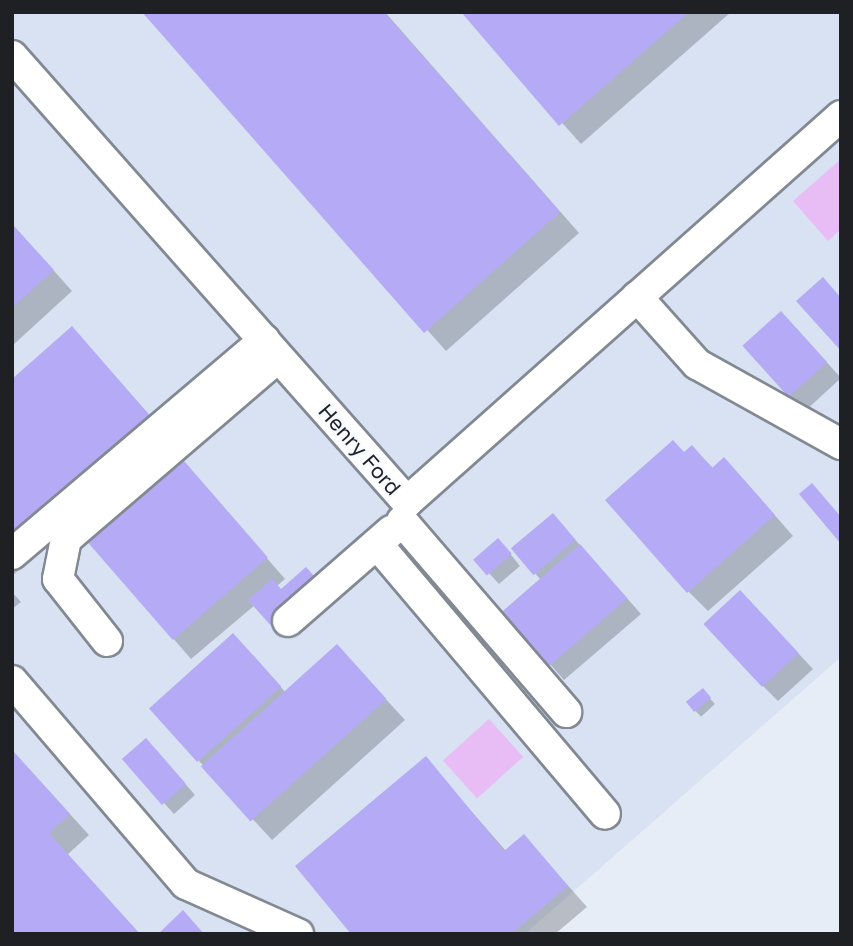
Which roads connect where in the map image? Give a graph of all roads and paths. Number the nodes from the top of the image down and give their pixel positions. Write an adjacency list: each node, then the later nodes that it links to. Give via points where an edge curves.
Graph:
1 (12, 56): 4 (street, Henry Ford)
2 (841, 116): 3 (street, Henry Ford)
3 (637, 297): 5 (street, via 698,364); 6 (street, Henry Ford)
4 (271, 348): 6 (street, Henry Ford); 8 (street); 10 (street, via 66,539 58,579)
5 (841, 444)
6 (404, 511): 7 (street); 12 (street)
7 (377, 544): 9 (street); 13 (street)
8 (12, 554)
9 (288, 621)
10 (107, 641)
11 (12, 681): 14 (street, via 186,884)
12 (566, 712)
13 (605, 814)
14 (299, 934)

